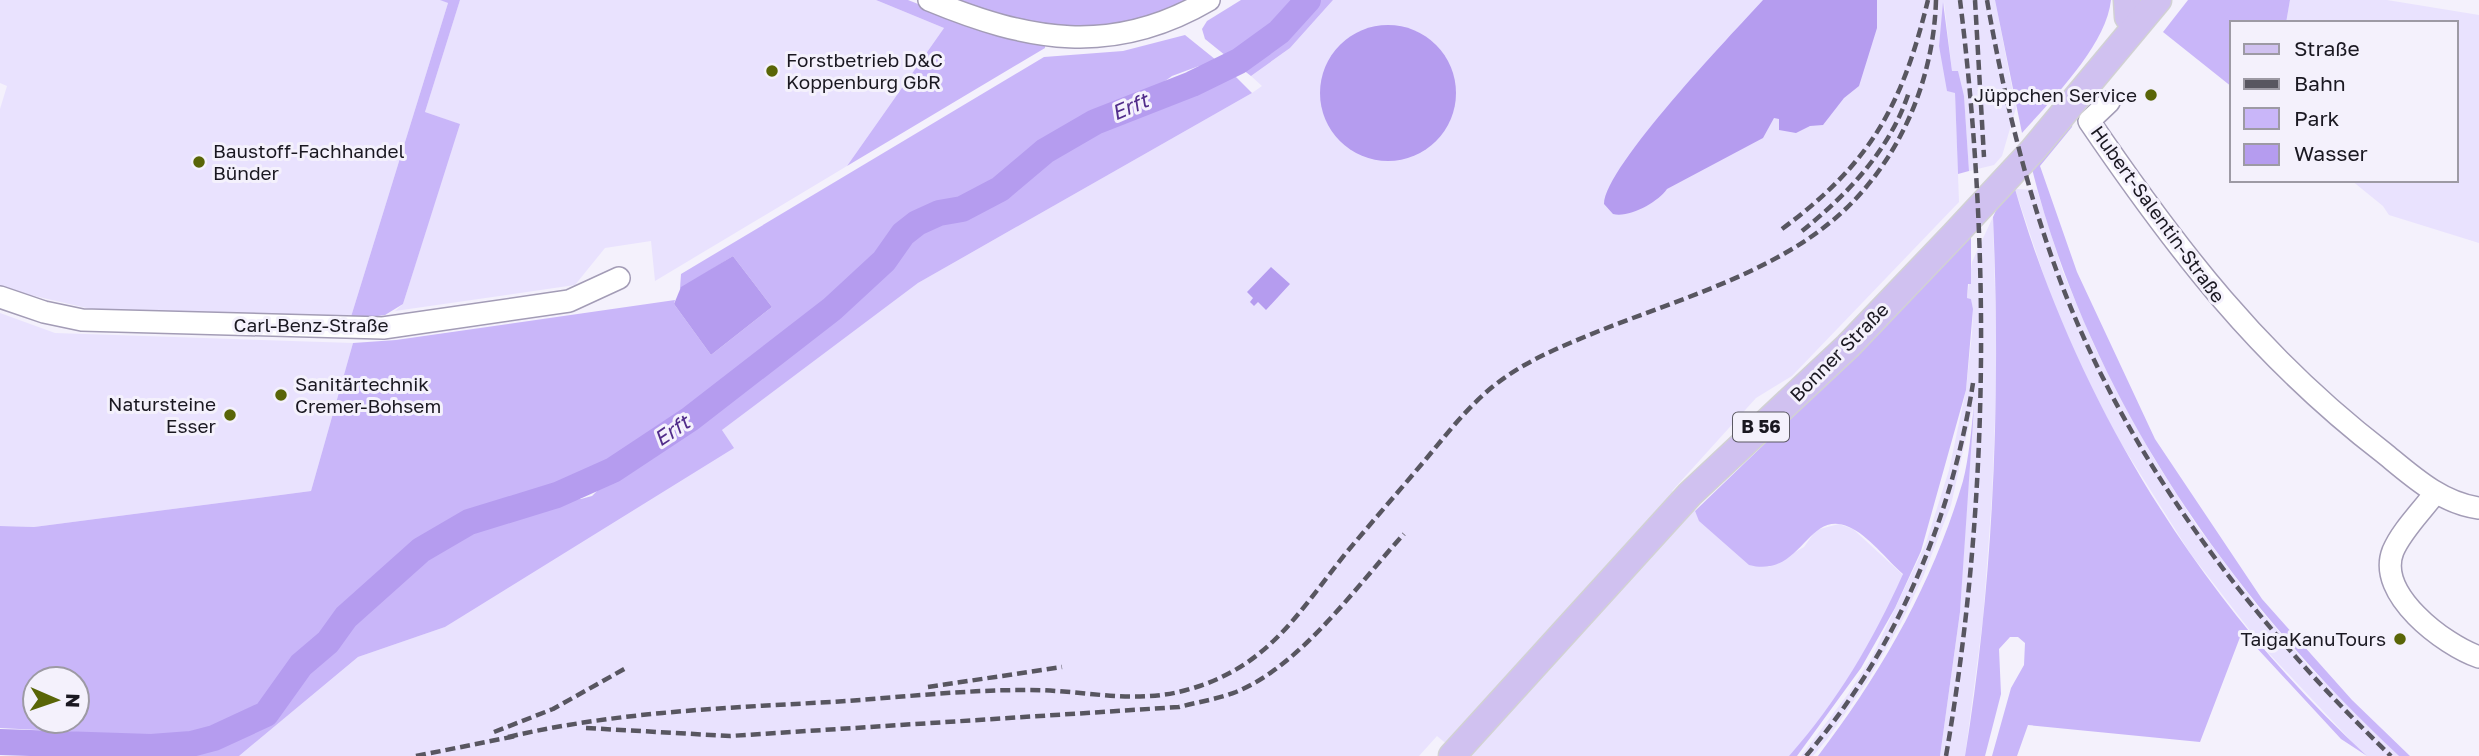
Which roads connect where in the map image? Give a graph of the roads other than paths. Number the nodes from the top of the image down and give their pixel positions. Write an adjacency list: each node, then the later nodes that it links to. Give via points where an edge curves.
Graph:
1 (929, 0): 2 (street, via 993,24 1074,39 1153,27)
2 (1209, 0)
3 (2144, 3): 10 (main road, Bonner Straße / B 56, via 2116,51 1964,225 1847,345 1690,494)
4 (2109, 102): 7 (street, Hubert-Salentin-Straße, via 2089,121 2197,272 2301,384)
5 (619, 278): 6 (street, Carl-Benz-Straße, via 569,301 370,329 82,320)
6 (0, 298)
7 (2435, 493): 8 (street, Hubert-Salentin-Straße); 9 (street, via 2394,549 2392,580 2423,622)
8 (2479, 508)
9 (2479, 657)
10 (1452, 756)

